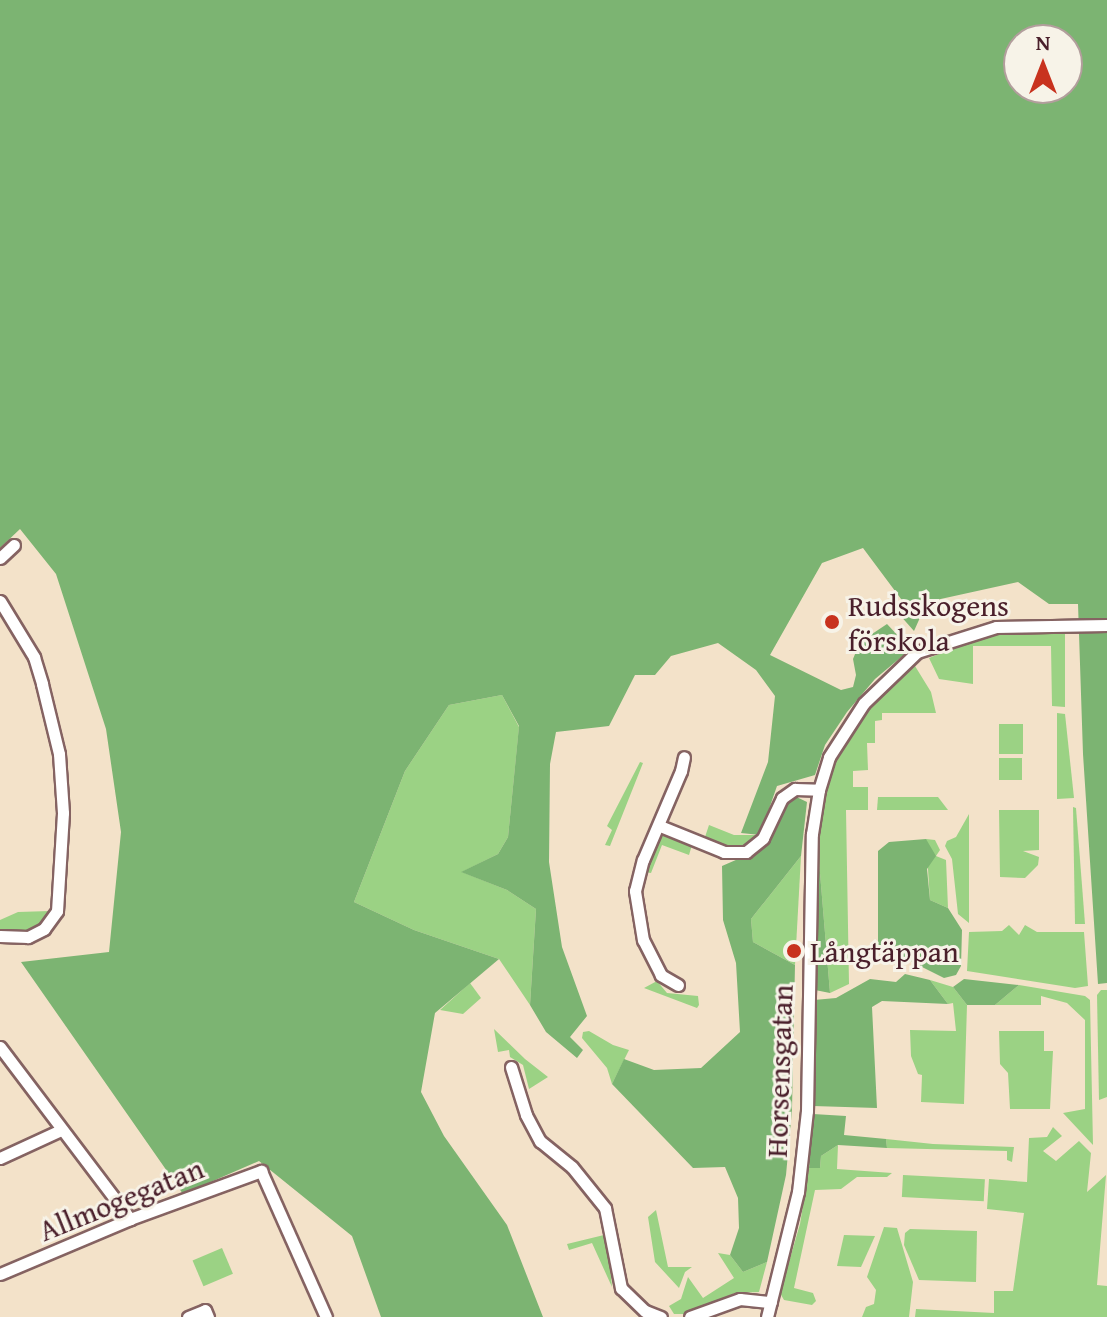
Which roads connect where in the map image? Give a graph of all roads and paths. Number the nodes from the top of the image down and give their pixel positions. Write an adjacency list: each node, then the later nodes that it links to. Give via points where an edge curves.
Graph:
1 (14, 545): 2 (street)
2 (0, 558)
3 (0, 601): 8 (street, via 34,657 59,754 63,813 57,911 44,929 28,937)
4 (1107, 625): 6 (street, Horsensgatan, via 996,627 917,652 864,703 829,757)
5 (684, 757): 7 (street)
6 (819, 790): 7 (street, via 795,789 782,798 763,838 746,852 724,852); 16 (street, Horsensgatan, via 812,834 807,1111 798,1192)
7 (660, 826): 9 (street, via 635,891 643,940 661,975)
8 (0, 936)
9 (678, 985)
10 (0, 1047): 12 (street)
11 (511, 1067): 20 (street, via 540,1141 572,1167 605,1208 621,1288 645,1311)
12 (61, 1130): 13 (street); 14 (street)
13 (0, 1158)
14 (130, 1219): 15 (street, Allmogegatan); 19 (street, Allmogegatan, via 261,1171)
15 (0, 1274)
16 (771, 1302): 21 (street, via 740,1299); 22 (street, Horsensgatan)
17 (206, 1314): 18 (street)
18 (188, 1317)
19 (326, 1317)
20 (661, 1317)
21 (690, 1317)
22 (767, 1317)

